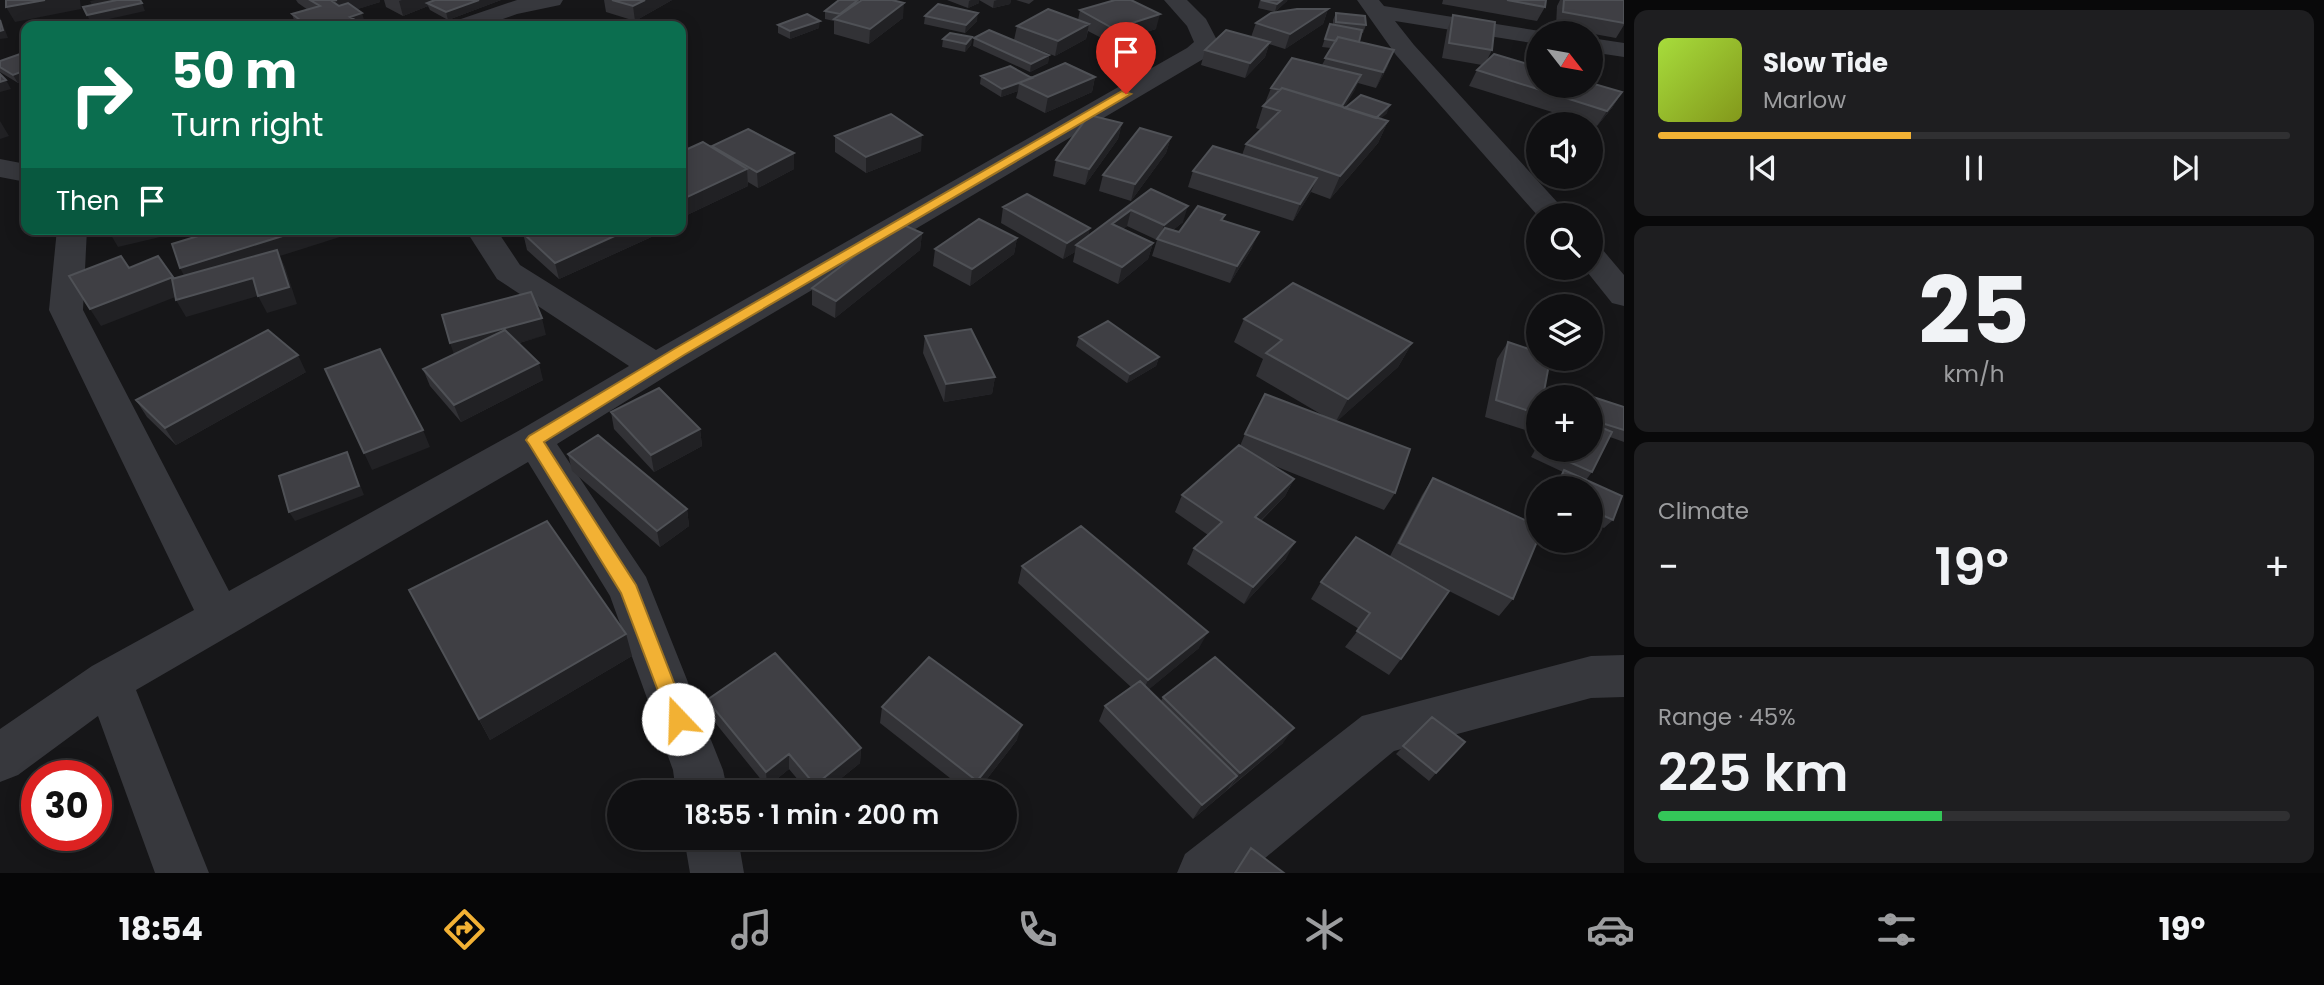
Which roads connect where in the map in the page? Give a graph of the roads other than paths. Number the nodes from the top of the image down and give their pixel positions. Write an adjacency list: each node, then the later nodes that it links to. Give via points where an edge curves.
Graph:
1 (552, 0): 4 (street)
2 (1175, 0): 15 (street, via 1204,34 1207,44 1196,53)
3 (1372, 6): 5 (street); 10 (street, via 1405,51)
4 (476, 21)
5 (1526, 35)
6 (1603, 47): 7 (street)
7 (1624, 50)
8 (0, 169): 9 (street)
9 (21, 172)
10 (1543, 203)
11 (72, 235): 17 (street, via 66,310)
12 (484, 235): 15 (street, via 508,272)
13 (1603, 271): 14 (street)
14 (1624, 296)
15 (656, 366): 16 (street)
16 (534, 440): 17 (street); 21 (street, via 629,590)
17 (220, 618): 19 (street)
18 (1624, 676): 25 (street, via 1591,677 1380,732)
19 (109, 681): 20 (street); 23 (street)
20 (0, 758)
21 (700, 780)
22 (713, 850): 24 (street)
23 (182, 873)
24 (717, 873)
25 (1204, 873)

